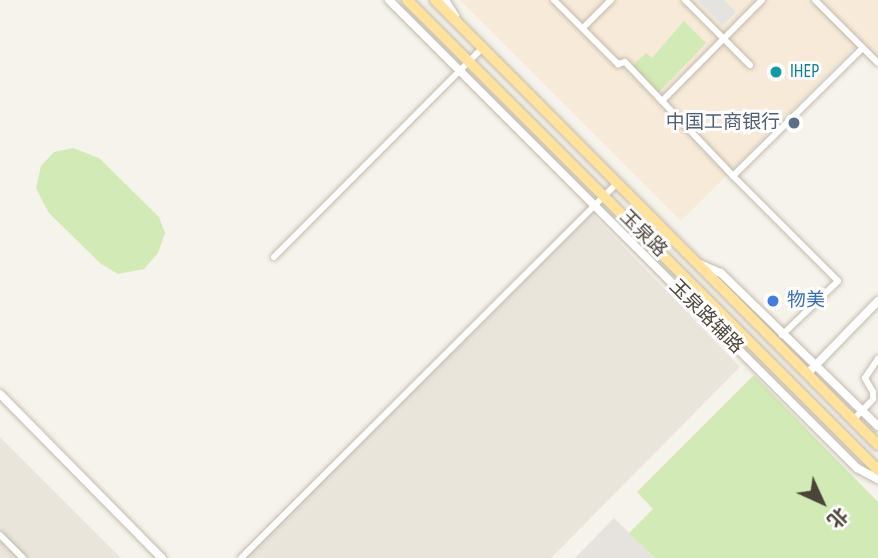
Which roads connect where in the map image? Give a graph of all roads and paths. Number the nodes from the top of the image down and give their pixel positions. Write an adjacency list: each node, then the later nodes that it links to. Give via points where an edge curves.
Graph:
1 (390, 0): 18 (street, 玉泉路辅路)
2 (407, 0): 15 (main road, 玉泉路)
3 (435, 0): 10 (main road, 玉泉路)
4 (445, 0): 10 (street)
5 (554, 0): 11 (street)
6 (611, 0): 11 (street)
7 (685, 0): 12 (street)
8 (762, 0): 12 (street)
9 (815, 0): 14 (street)
10 (457, 19): 13 (main road, 玉泉路)
11 (583, 28): 19 (street, via 618,64 625,62)
12 (724, 39): 17 (street); 19 (street)
13 (483, 47): 15 (street); 21 (main road, 玉泉路)
14 (863, 48): 16 (street); 20 (street)
15 (468, 62): 18 (street); 22 (main road, 玉泉路)
16 (878, 63)
17 (750, 65)
18 (459, 70): 24 (street, 玉泉路辅路); 26 (street)
19 (662, 101): 20 (street)
20 (733, 176): 29 (street, via 838,281)
21 (615, 184): 22 (street); 23 (main road, 玉泉路)
22 (604, 196): 24 (street); 25 (main road, 玉泉路)
23 (632, 201): 25 (main road, via 624,202); 27 (main road, 玉泉路)
24 (595, 205): 40 (street, 玉泉路辅路, via 857,468); 44 (street)
25 (621, 212): 39 (main road, 玉泉路)
26 (274, 257)
27 (696, 263): 29 (street, via 721,273); 30 (main road, 玉泉路)
28 (878, 301): 32 (street)
29 (785, 332): 30 (street); 32 (street)
30 (775, 342): 33 (main road, 玉泉路)
31 (878, 359): 35 (street, via 866,374 874,397)
32 (817, 363): 33 (street); 35 (street)
33 (807, 374): 36 (main road, 玉泉路)
34 (0, 394): 43 (street)
35 (863, 410): 36 (street); 37 (street)
36 (853, 420): 38 (main road, 玉泉路)
37 (878, 426)
38 (878, 445)
39 (878, 470)
40 (878, 479)
41 (0, 535): 42 (street)
42 (22, 558)
43 (162, 558)
44 (241, 558)

